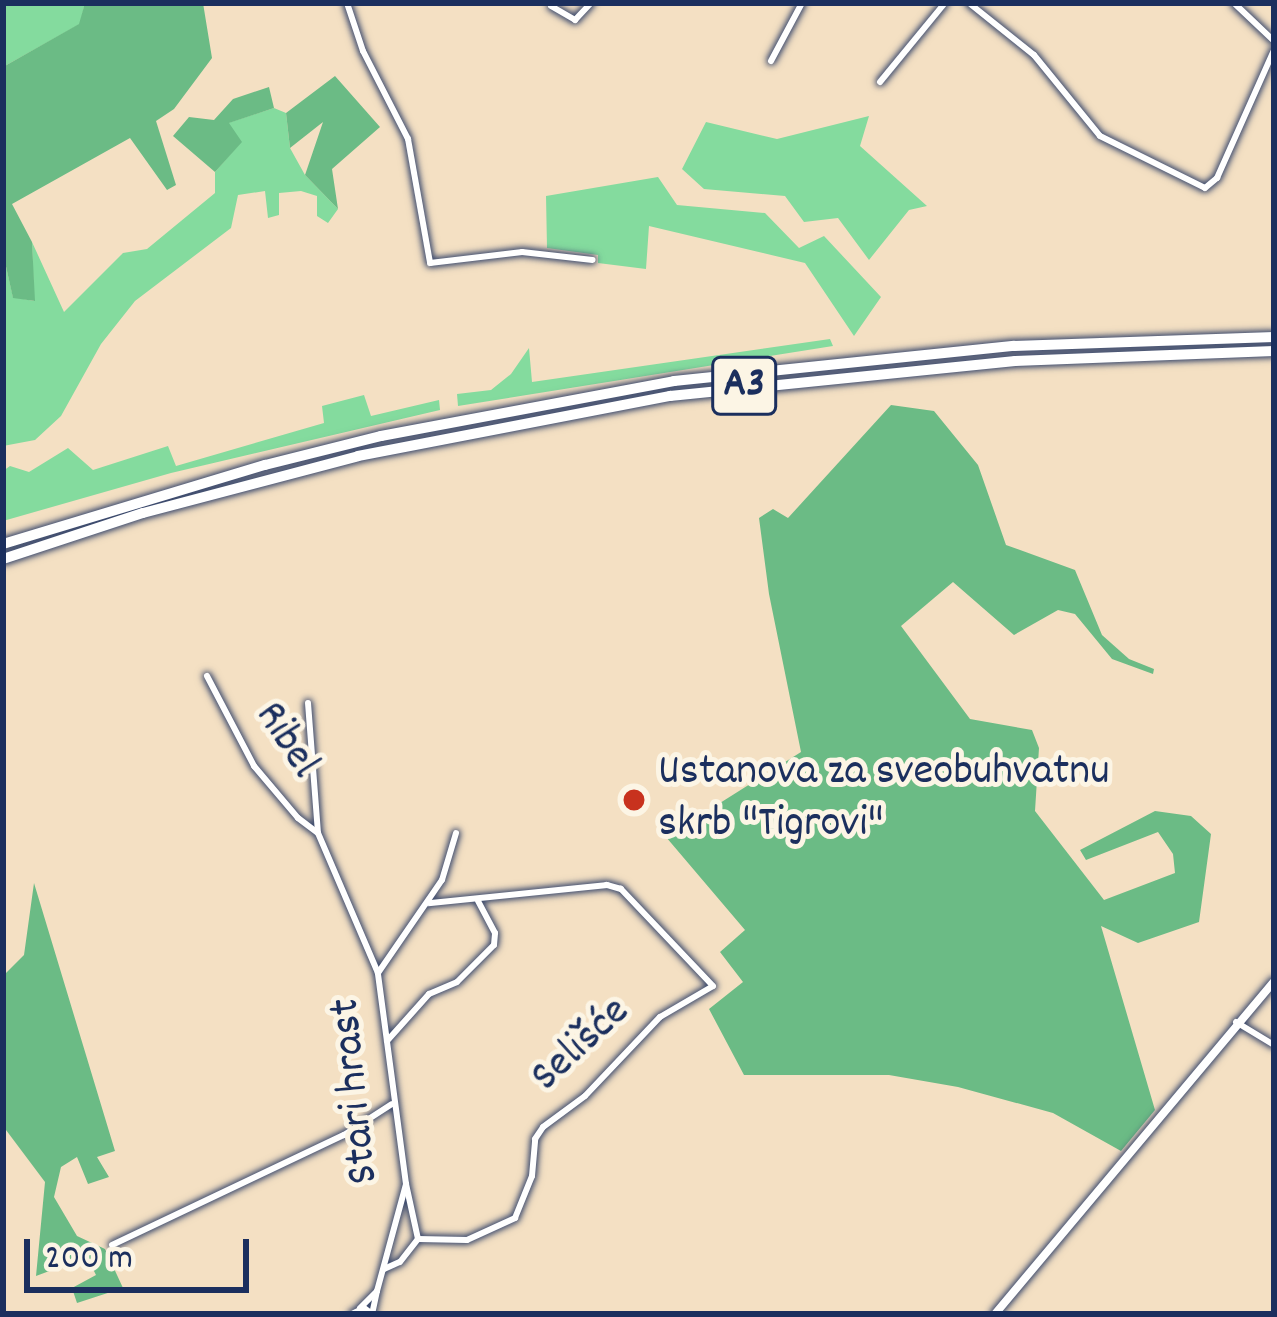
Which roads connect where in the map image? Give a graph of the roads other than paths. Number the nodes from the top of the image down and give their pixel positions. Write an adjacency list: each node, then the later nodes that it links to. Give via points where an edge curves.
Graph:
1 (347, 3): 12 (street, via 408,139 430,263 504,253)
2 (590, 3): 7 (street, via 575,20)
3 (802, 3): 10 (street)
4 (945, 3): 11 (street)
5 (969, 3): 9 (street, via 1034,55 1100,136 1205,188 1217,178)
6 (1234, 3): 8 (street)
7 (551, 6)
8 (1274, 41)
9 (1274, 50)
10 (770, 61)
11 (880, 82)
12 (593, 260)
13 (1274, 337): 15 (highway, A3, via 1014,346 674,381 381,436)
14 (1274, 351): 16 (highway, A3, via 1016,361 670,396 336,461)
15 (3, 544)
16 (3, 559)
17 (207, 676): 19 (street, Ribel, via 254,766)
18 (308, 703): 19 (street, Ribel)
19 (318, 833): 23 (street, Ribel)
20 (456, 833): 22 (street, Stari hrast, via 453,858)
21 (478, 901): 22 (street); 26 (street, via 494,945 457,982 429,994); 30 (street, Selišće, via 621,889 713,986 660,1017 585,1096 543,1127 515,1218 467,1240)
22 (429, 903): 23 (street, Stari hrast)
23 (378, 973): 26 (street, Stari hrast)
24 (1274, 982): 25 (street)
25 (1236, 1022): 27 (street); 36 (street)
26 (386, 1042): 28 (street, Stari hrast)
27 (1274, 1045)
28 (392, 1105): 29 (street, Stari hrast); 31 (street)
29 (406, 1184): 30 (street); 32 (street, Stari hrast)
30 (418, 1239): 32 (street)
31 (112, 1245)
32 (384, 1269): 33 (street, Stari hrast)
33 (376, 1291): 34 (street, Stari hrast); 35 (street, Stari hrast)
34 (353, 1312): 35 (street)
35 (372, 1314)
36 (994, 1314)

